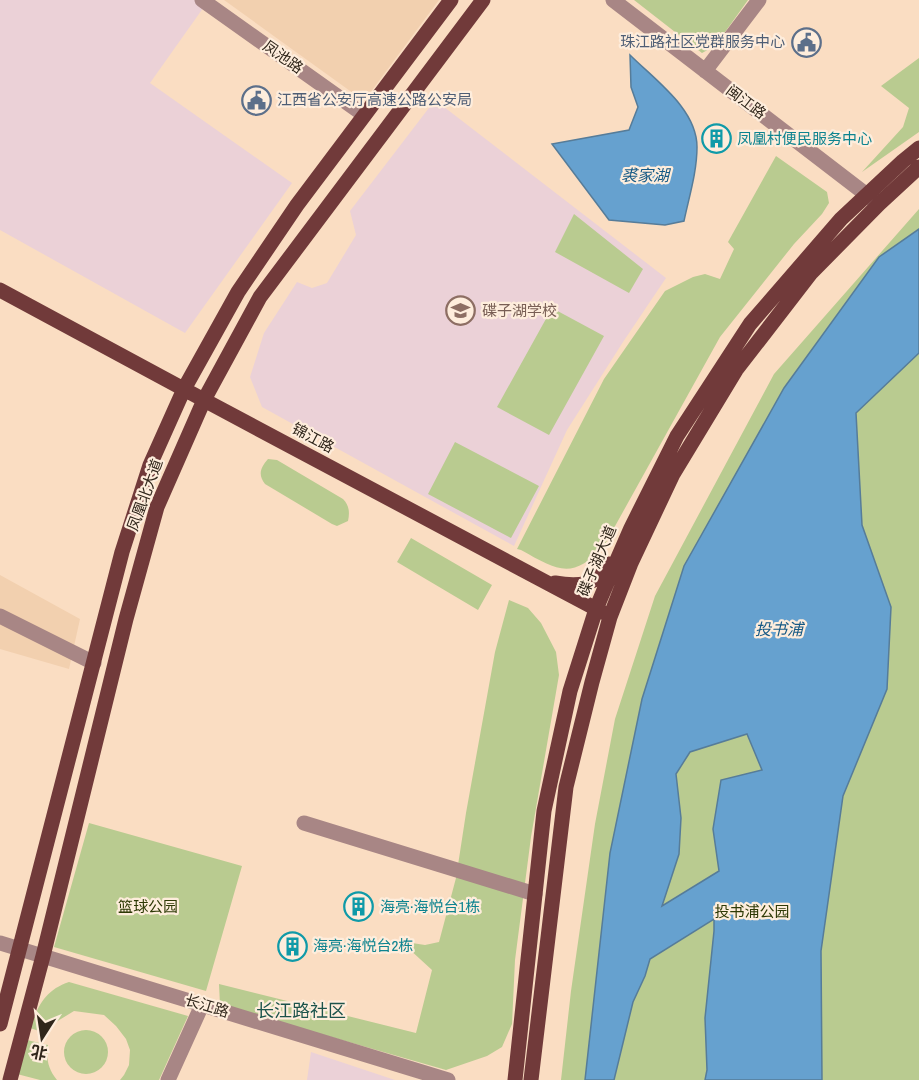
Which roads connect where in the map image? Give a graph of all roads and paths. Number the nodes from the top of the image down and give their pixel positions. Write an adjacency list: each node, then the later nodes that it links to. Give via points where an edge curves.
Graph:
1 (201, 0): 7 (street, 凤池路)
2 (451, 0): 7 (main road, 凤凰北大道)
3 (483, 0): 13 (main road, 凤凰北大道, via 260,297)
4 (613, 0): 6 (street, 闽江路)
5 (759, 0): 6 (street)
6 (705, 71): 10 (street, 闽江路)
7 (364, 115): 12 (main road, 凤凰北大道, via 238,292)
8 (919, 148): 10 (main road, 碟子湖大道, via 903,161)
9 (919, 167): 10 (main road, 碟子湖大道)
10 (873, 199): 14 (main road, 碟子湖大道, via 842,219 750,324 677,436); 18 (main road, 碟子湖大道, via 736,370 673,474)
11 (0, 290): 12 (main road, 锦江路)
12 (184, 389): 13 (main road, 锦江路); 19 (main road, 凤凰北大道, via 150,465 122,552)
13 (204, 400): 15 (main road, 锦江路); 24 (main road, 凤凰北大道, via 157,507)
14 (630, 528): 15 (main road, via 597,579 579,585); 16 (main road, 碟子湖大道)
15 (537, 578): 16 (main road, 锦江路)
16 (596, 609): 18 (main road, 锦江路); 21 (main road, 碟子湖大道, via 570,691 547,800)
17 (0, 616): 19 (street)
18 (610, 617): 31 (main road, 碟子湖大道, via 566,787)
19 (94, 663): 23 (main road, 凤凰北大道)
20 (304, 823): 21 (street)
21 (535, 894): 30 (main road, 碟子湖大道)
22 (0, 943): 23 (street, 长江路)
23 (20, 949): 24 (street, 长江路); 26 (main road, 凤凰北大道)
24 (43, 956): 25 (street, 长江路); 27 (main road, 凤凰北大道)
25 (202, 1005): 28 (street); 29 (street, 长江路)
26 (0, 1024)
27 (10, 1080)
28 (168, 1080)
29 (448, 1080)
30 (515, 1080)
31 (531, 1080)

